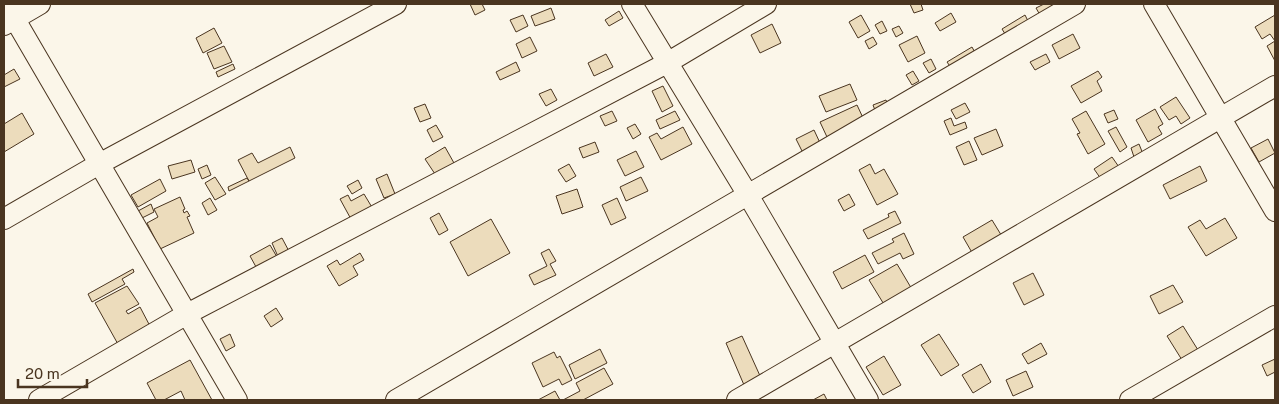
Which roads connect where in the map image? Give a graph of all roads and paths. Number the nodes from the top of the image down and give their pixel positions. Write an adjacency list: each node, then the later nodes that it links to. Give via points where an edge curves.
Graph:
1 (40, 4): 7 (street)
2 (396, 4): 11 (street)
3 (632, 4): 8 (street)
4 (766, 4): 8 (street)
5 (1075, 4): 12 (street)
6 (1154, 4): 10 (street)
7 (8, 16): 11 (street)
8 (667, 63): 12 (street); 15 (street)
9 (1275, 86): 10 (street)
10 (1221, 118): 13 (street); 17 (street)
11 (99, 164): 14 (street); 15 (street)
12 (748, 195): 17 (street); 20 (street)
13 (1275, 211)
14 (4, 219)
15 (187, 314): 18 (street); 19 (street)
16 (1275, 316): 23 (street)
17 (835, 343): 21 (street); 22 (street)
18 (39, 400)
19 (237, 400)
20 (396, 400)
21 (738, 400)
22 (868, 400)
23 (1130, 400)

